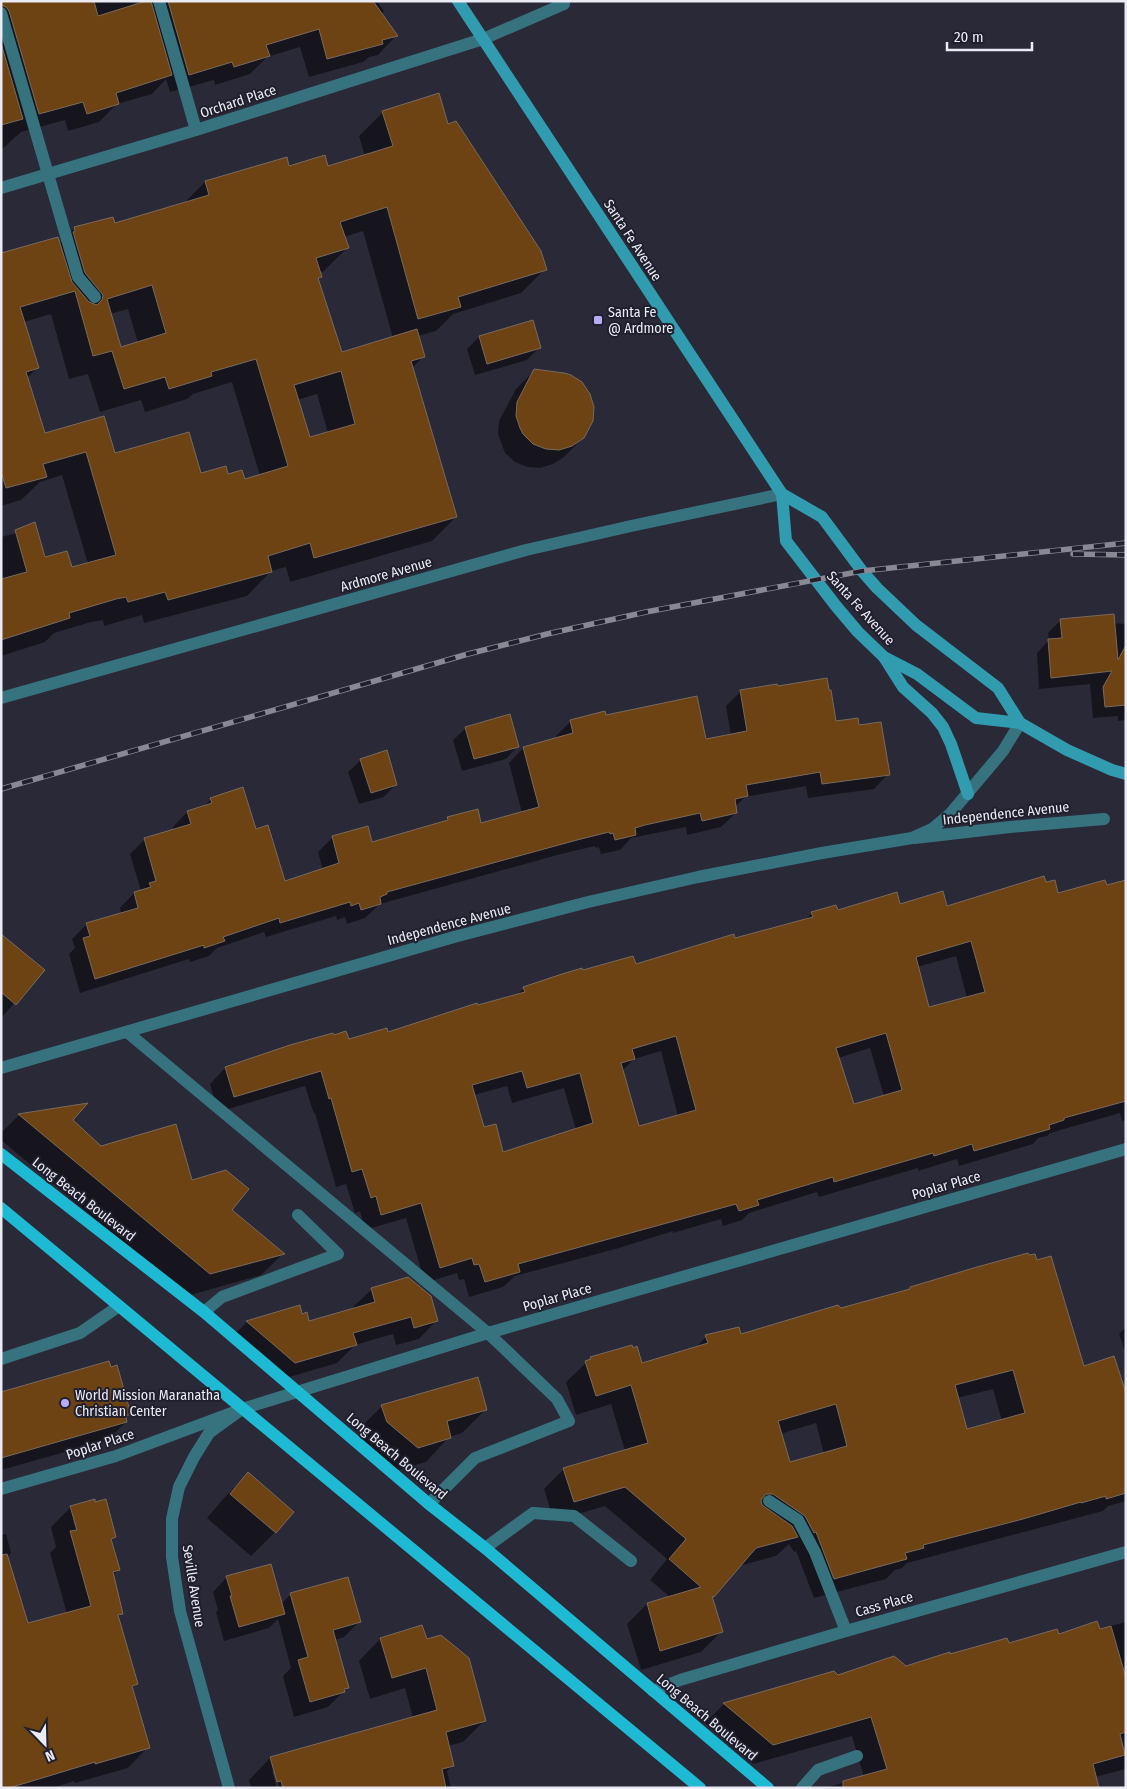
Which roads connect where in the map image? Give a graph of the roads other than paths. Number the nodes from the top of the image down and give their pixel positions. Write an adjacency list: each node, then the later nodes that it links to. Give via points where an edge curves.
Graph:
1 (159, 1): 6 (street)
2 (458, 1): 5 (main road, Santa Fe Avenue)
3 (564, 4): 5 (street, Orchard Place)
4 (1, 13): 7 (street)
5 (483, 39): 6 (street, Orchard Place); 10 (main road, Santa Fe Avenue)
6 (196, 130): 7 (street, Orchard Place)
7 (47, 174): 8 (street, Orchard Place); 9 (street, via 78,278)
8 (1, 188)
9 (95, 297)
10 (782, 494): 11 (main road, Santa Fe Avenue, via 786,541 836,606); 12 (street, Ardmore Avenue, via 526,550); 13 (main road, Santa Fe Avenue, via 822,517 877,588 916,625 998,688)
11 (884, 657): 13 (main road, Santa Fe Avenue, via 917,674 976,718); 15 (main road, via 903,687 932,713 942,727)
12 (1, 698)
13 (1020, 724): 14 (main road, Santa Fe Avenue, via 1067,750); 15 (street, Independence Avenue)
14 (1126, 774)
15 (968, 794): 17 (street, Independence Avenue, via 932,829)
16 (1104, 819): 17 (street, Independence Avenue)
17 (912, 838): 18 (street, Independence Avenue, via 698,876 588,902 454,937)
18 (127, 1032): 19 (street, Independence Avenue); 26 (street)
19 (1, 1068)
20 (1126, 1149): 26 (street, Poplar Place)
21 (1, 1154): 25 (main road, Long Beach Boulevard)
22 (1, 1208): 24 (main road)
23 (298, 1215): 25 (street, via 338,1254 222,1297)
24 (119, 1306): 27 (street, via 80,1333); 29 (main road)
25 (204, 1312): 28 (main road, Long Beach Boulevard)
26 (488, 1333): 28 (street, Poplar Place); 32 (street, via 557,1399 569,1421 475,1458)
27 (1, 1358)
28 (297, 1391): 29 (street, Poplar Place); 32 (main road, Long Beach Boulevard)
29 (242, 1409): 30 (street, Poplar Place, via 116,1456); 39 (street, Seville Avenue, via 209,1433 179,1487 172,1519 172,1557 180,1611); 40 (main road)
30 (1, 1489)
31 (769, 1501): 36 (street, via 798,1520 815,1552)
32 (428, 1504): 33 (main road, Long Beach Boulevard)
33 (485, 1548): 35 (street, via 532,1513 565,1515 574,1516); 37 (main road, Long Beach Boulevard)
34 (1126, 1552): 36 (street, Cass Place)
35 (631, 1561)
36 (846, 1631): 37 (street, Cass Place)
37 (653, 1691): 41 (main road, Long Beach Boulevard)
38 (857, 1756): 42 (street, via 818,1770)
39 (229, 1788)
40 (700, 1788)
41 (768, 1788)
42 (802, 1788)

